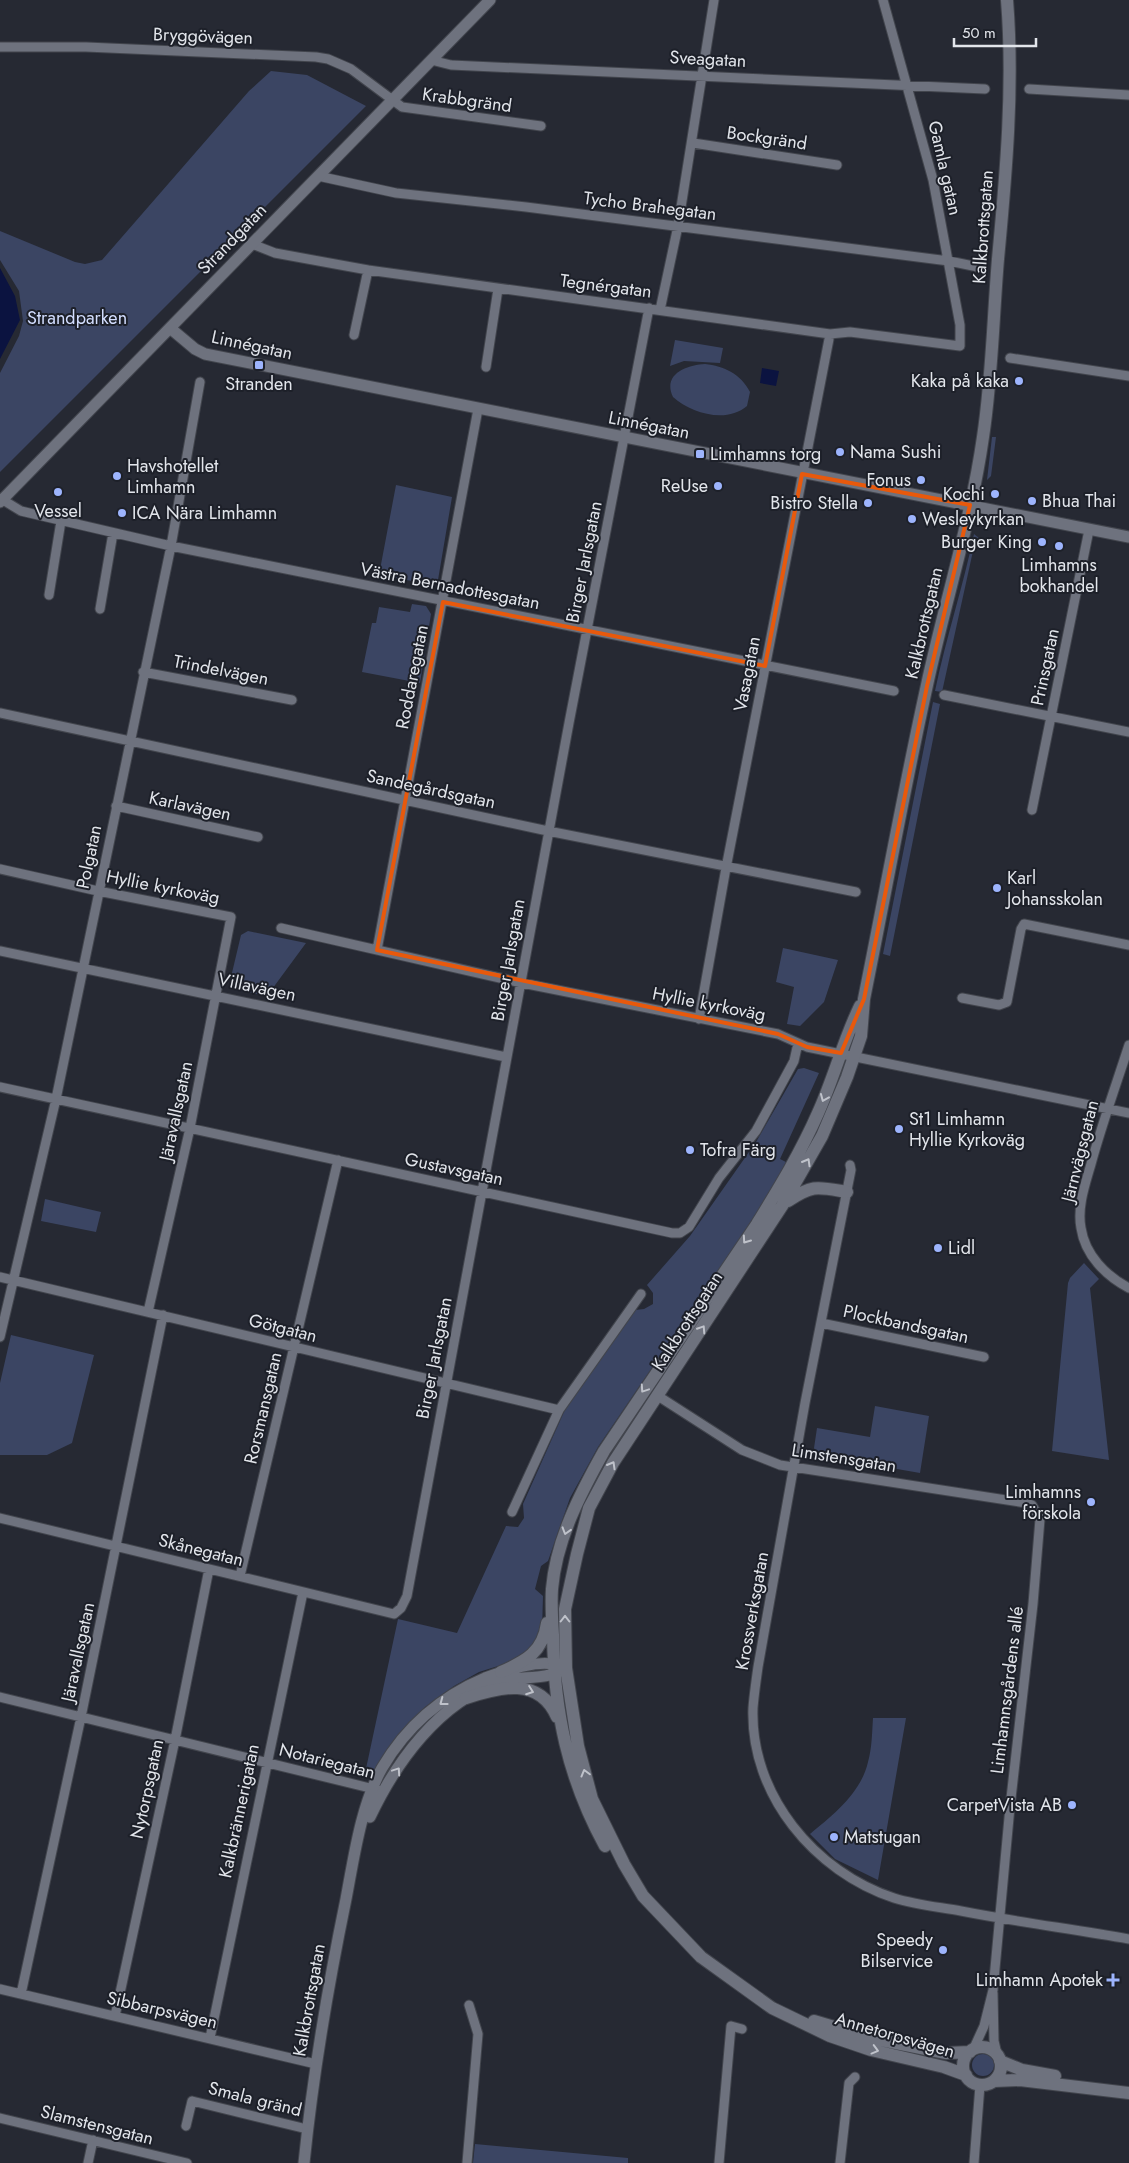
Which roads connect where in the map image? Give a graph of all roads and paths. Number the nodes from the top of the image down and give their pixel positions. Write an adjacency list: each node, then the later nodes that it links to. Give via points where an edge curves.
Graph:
1 (490, 0): 6 (street, Strandgatan)
2 (714, 0): 7 (street)
3 (883, 0): 8 (street, Gamla gatan)
4 (1009, 0): 37 (main road, Kalkbrottsgatan, via 1005,180 993,355 983,438)
5 (0, 47): 12 (street, Bryggövägen, via 316,57 351,68)
6 (431, 60): 7 (street, Sveagatan, via 451,65); 12 (street, Strandgatan)
7 (702, 75): 8 (street, Sveagatan); 14 (street)
8 (908, 86): 9 (street, Sveagatan); 19 (street, Gamla gatan, via 933,180)
9 (985, 89)
10 (1029, 89): 11 (street)
11 (1129, 95)
12 (392, 100): 13 (street, Krabbgränd, via 402,107); 16 (street, Strandgatan)
13 (541, 126)
14 (692, 143): 15 (street, Bockgränd); 17 (street)
15 (837, 165)
16 (318, 176): 17 (street, Tycho Brahegatan, via 396,193); 18 (street, Strandgatan)
17 (678, 226): 19 (street, Tycho Brahegatan); 24 (street)
18 (252, 244): 21 (street, Tegnérgatan, via 275,253); 25 (street, Strandgatan)
19 (949, 261): 20 (street, Tycho Brahegatan); 28 (street, Gamla gatan, via 960,325)
20 (978, 267)
21 (368, 270): 22 (street, Tegnérgatan); 27 (street)
22 (498, 289): 23 (street, Tegnérgatan); 30 (street)
23 (649, 308): 24 (street, Tegnérgatan); 34 (street, Birger Jarlsgatan)
24 (660, 310): 26 (street, Tegnérgatan)
25 (170, 328): 33 (street, Linnégatan, via 205,354); 36 (street, Strandgatan)
26 (830, 334): 28 (street, Tegnérgatan, via 850,332); 35 (street, Vasagatan)
27 (354, 335)
28 (960, 346)
29 (1010, 358): 31 (street)
30 (486, 367)
31 (1129, 376)
32 (200, 382): 42 (street, Polgatan)
33 (478, 409): 34 (street, Linnégatan); 44 (street, Roddaregatan)
34 (624, 438): 35 (street, Linnégatan); 46 (street, Birger Jarlsgatan)
35 (802, 474): 37 (street, Linnégatan); 47 (street, Vasagatan)
36 (1, 501): 38 (street, Västra Bernadottesgatan, via 21,511)
37 (970, 505): 39 (street, Linnégatan); 74 (main road, Kalkbrottsgatan, via 927,686)
38 (61, 521): 40 (street, Västra Bernadottesgatan); 43 (street)
39 (1089, 530): 41 (street, Linnégatan); 53 (street, Prinsgatan)
40 (114, 533): 42 (street, Västra Bernadottesgatan); 45 (street)
41 (1129, 537)
42 (171, 546): 44 (street, Västra Bernadottesgatan); 48 (street, Polgatan)
43 (49, 595)
44 (443, 602): 46 (street, Västra Bernadottesgatan); 56 (street, Roddaregatan)
45 (100, 609)
46 (587, 630): 47 (street, Västra Bernadottesgatan); 59 (street, Birger Jarlsgatan)
47 (765, 666): 49 (street, Västra Bernadottesgatan); 61 (street, Vasagatan)
48 (143, 672): 51 (street, Trindelvägen); 55 (street, Polgatan)
49 (894, 692)
50 (944, 695): 53 (street)
51 (292, 700)
52 (0, 713): 55 (street, Sandegårdsgatan)
53 (1051, 717): 54 (street); 58 (street, Prinsgatan)
54 (1129, 732)
55 (130, 742): 56 (street, Sandegårdsgatan); 57 (street, Polgatan)
56 (406, 800): 59 (street, Sandegårdsgatan); 68 (street, Roddaregatan)
57 (116, 806): 60 (street, Karlavägen); 63 (street, Polgatan)
58 (1032, 810)
59 (548, 831): 61 (street, Sandegårdsgatan); 71 (street, Birger Jarlsgatan)
60 (258, 837)
61 (726, 868): 64 (street, Sandegårdsgatan); 75 (street, Vasagatan)
62 (0, 869): 63 (street, Hyllie kyrkoväg)
63 (98, 892): 65 (street, Hyllie kyrkoväg); 70 (street, Polgatan)
64 (856, 892)
65 (231, 917): 72 (street, Järavallsgatan)
66 (281, 928): 68 (street, Hyllie kyrkoväg)
67 (1129, 945): 73 (street, via 1024,924 1007,1002 999,1005)
68 (377, 950): 71 (street, Hyllie kyrkoväg)
69 (0, 951): 70 (street, Villavägen)
70 (82, 968): 72 (street, Villavägen); 82 (street, Polgatan)
71 (522, 983): 75 (street, Hyllie kyrkoväg); 80 (street, Birger Jarlsgatan)
72 (217, 996): 80 (street, Villavägen); 85 (street, Järavallsgatan)
73 (962, 998)
74 (864, 1000): 78 (main road, Kalkbrottsgatan); 79 (main road, Kalkbrottsgatan, via 861,1036)
75 (699, 1019): 76 (street, Hyllie kyrkoväg, via 778,1034)
76 (798, 1043): 78 (street, Hyllie kyrkoväg); 88 (street, Gustavsgatan, via 794,1061 756,1131 719,1178 689,1227 680,1233)
77 (1129, 1045): 83 (street, Järnvägsgatan)
78 (841, 1053): 79 (street, Hyllie kyrkoväg); 111 (main road, Kalkbrottsgatan, one-way to 111, via 818,1114 780,1186 630,1409 588,1480 568,1524)
79 (855, 1056): 83 (street, Hyllie kyrkoväg); 90 (main road, Kalkbrottsgatan, one-way to 79, via 822,1136)
80 (506, 1057): 88 (street, Birger Jarlsgatan)
81 (0, 1087): 82 (street, Gustavsgatan)
82 (56, 1099): 85 (street, Gustavsgatan); 92 (street, Polgatan)
83 (1106, 1109): 84 (street, Hyllie kyrkoväg); 93 (street, Järnvägsgatan, via 1082,1195 1080,1219 1085,1244 1098,1265)
84 (1129, 1113)
85 (190, 1128): 86 (street, Gustavsgatan); 95 (street, Järavallsgatan)
86 (338, 1160): 88 (street, Gustavsgatan); 99 (street, Rorsmansgatan)
87 (850, 1164): 89 (street, Krossverksgatan)
88 (482, 1192): 101 (street, Birger Jarlsgatan)
89 (847, 1192): 90 (main road, via 807,1189); 97 (street, Krossverksgatan)
90 (782, 1206): 102 (main road, Kalkbrottsgatan, one-way to 90)
91 (0, 1277): 92 (street, Götgatan)
92 (13, 1280): 95 (street, Götgatan); 98 (street, Polgatan)
93 (1129, 1288)
94 (641, 1294): 103 (street)
95 (148, 1312): 96 (street, Götgatan)
96 (163, 1316): 99 (street, Götgatan); 108 (street, Järavallsgatan)
97 (821, 1323): 100 (street, Plockbandsgatan); 104 (street, Krossverksgatan)
98 (0, 1337)
99 (294, 1347): 101 (street, Götgatan); 110 (street, Rorsmansgatan)
100 (984, 1357)
101 (446, 1383): 103 (street, Götgatan); 113 (street, Birger Jarlsgatan, via 407,1596)
102 (658, 1396): 104 (street, Limstensgatan, via 742,1450); 114 (main road, Kalkbrottsgatan, one-way to 102, via 566,1609 589,1508 613,1463)
103 (559, 1410): 105 (street)
104 (794, 1467): 106 (street, Limstensgatan, via 1026,1503); 125 (street, Krossverksgatan, via 753,1710 758,1753 771,1793 799,1835 851,1879 909,1902)
105 (512, 1512)
106 (1038, 1512): 125 (street, Limhamnsgårdens allé, via 1040,1525 1033,1604)
107 (0, 1518): 108 (street, Skånegatan)
108 (117, 1546): 109 (street, Skånegatan); 119 (street, Järavallsgatan)
109 (209, 1569): 110 (street, Skånegatan); 121 (street, Nytorpsgatan)
110 (240, 1576): 112 (street, Skånegatan)
111 (552, 1589): 115 (main road, Kalkbrottsgatan); 116 (main road, via 544,1640 537,1651 522,1663)
112 (303, 1592): 113 (street, Skånegatan); 122 (street, Kalkbrännerigatan)
113 (394, 1614)
114 (566, 1668): 115 (street, Kalkbrottsgatan); 124 (main road, Annetorpsvägen, one-way to 114, via 607,1834 592,1799 576,1736)
115 (554, 1669): 116 (street, Kalkbrottsgatan); 118 (street, Kalkbrottsgatan, via 505,1680); 120 (main road, Kalkbrottsgatan)
116 (501, 1672): 123 (street, Kalkbrottsgatan, one-way to 123, via 460,1690 418,1721 390,1755)
117 (0, 1697): 119 (street, Notariegatan)
118 (466, 1698): 120 (main road, one-way to 120, via 503,1688 529,1690 549,1703); 123 (street, Kalkbrottsgatan, one-way to 118, via 414,1745)
119 (81, 1717): 121 (street, Notariegatan); 130 (street, Järavallsgatan)
120 (562, 1729): 124 (main road, Kalkbrottsgatan, via 574,1778 590,1818 610,1857)
121 (175, 1740): 122 (street, Notariegatan); 132 (street, Nytorpsgatan)
122 (266, 1762): 123 (street, Notariegatan); 134 (street, Kalkbrännerigatan)
123 (378, 1790): 137 (street, Kalkbrottsgatan, via 357,1844 328,1984)
124 (643, 1896): 127 (main road, Annetorpsvägen, via 701,1957)
125 (1000, 1918): 126 (street, Krossverksgatan); 129 (street, Limhamnsgårdens allé)
126 (1129, 1939)
127 (738, 1984): 135 (main road, Annetorpsvägen, via 788,2010 856,2034 946,2053); 138 (main road, Annetorpsvägen, one-way to 138, via 772,2008 830,2036)
128 (0, 1989): 130 (street, Sibbarpsvägen)
129 (993, 1990): 135 (street, Limhamnsgårdens allé, via 984,2026); 136 (street, Limhamnsgårdens allé, via 994,2041)
130 (21, 1994): 132 (street, Sibbarpsvägen)
131 (469, 2005): 151 (street, via 478,2034)
132 (115, 2016): 134 (street, Sibbarpsvägen)
133 (742, 2029): 152 (street, via 731,2026)
134 (210, 2038): 137 (street, Sibbarpsvägen)
135 (972, 2051): 136 (main road, Annetorpsvägen, via 984,2048); 138 (main road, Annetorpsvägen, via 964,2064)
136 (999, 2058): 140 (main road, via 1000,2072); 142 (main road, Annetorpsvägen, via 1022,2070)
137 (316, 2064): 146 (street, Kalkbrottsgatan)
138 (966, 2075): 141 (main road, Annetorpsvägen)
139 (855, 2077): 153 (street, via 849,2083)
140 (994, 2081): 141 (main road); 143 (main road, via 1020,2080)
141 (980, 2085): 154 (street)
142 (1129, 2086)
143 (1129, 2093)
144 (0, 2118): 147 (street, Slamstensgatan)
145 (186, 2126): 146 (street, Smala gränd, via 192,2101)
146 (307, 2129): 150 (street, Kalkbrottsgatan)
147 (93, 2140): 148 (street); 149 (street, Slamstensgatan)
148 (88, 2163)
149 (187, 2163)
150 (304, 2163)
151 (467, 2163)
152 (719, 2163)
153 (840, 2163)
154 (974, 2163)

